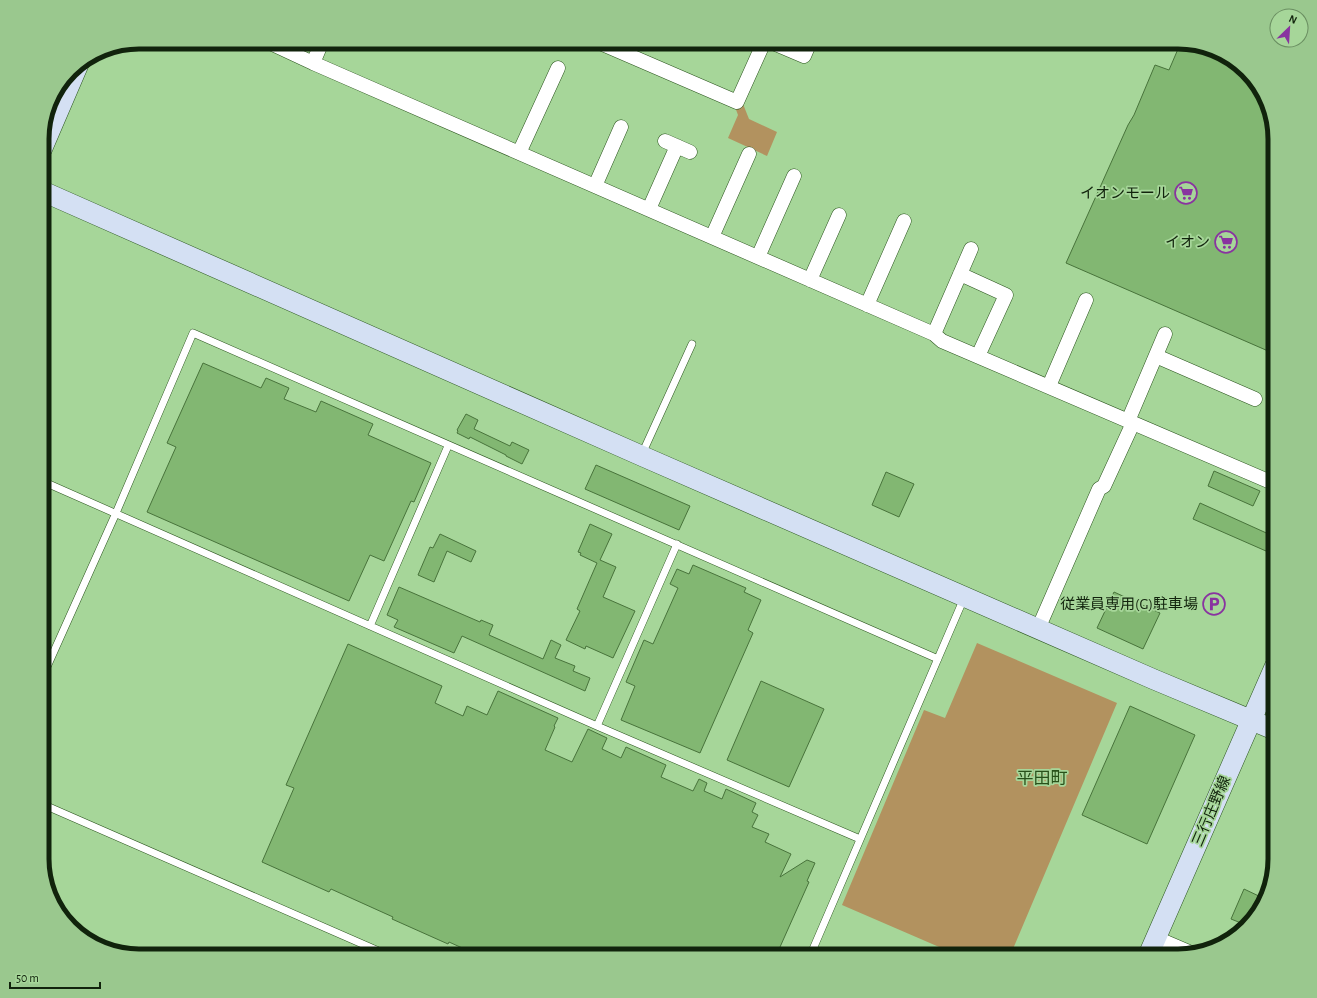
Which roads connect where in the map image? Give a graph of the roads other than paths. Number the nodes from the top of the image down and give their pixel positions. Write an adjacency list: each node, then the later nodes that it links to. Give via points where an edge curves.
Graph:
1 (283, 49): 7 (street)
2 (319, 49): 7 (street)
3 (614, 49): 4 (street, via 737,102)
4 (761, 49)
5 (788, 49): 6 (street, via 804,56)
6 (807, 49)
7 (313, 63): 13 (street)
8 (558, 68): 13 (street)
9 (74, 76): 11 (street)
10 (621, 127): 16 (street)
11 (49, 134)
12 (690, 152): 18 (street, via 671,143)
13 (519, 153): 16 (street)
14 (749, 154): 21 (street)
15 (794, 176): 23 (street)
16 (595, 186): 18 (street)
17 (49, 194): 37 (street)
18 (649, 209): 21 (street)
19 (839, 215): 25 (street)
20 (904, 221): 27 (street)
21 (712, 237): 23 (street)
22 (971, 250): 24 (street)
23 (758, 257): 25 (street)
24 (960, 274): 28 (street); 31 (street, via 1006,295)
25 (810, 280): 27 (street)
26 (1086, 300): 33 (street)
27 (867, 305): 28 (street)
28 (934, 334): 31 (street, via 942,341)
29 (1165, 334): 32 (street)
30 (692, 344): 37 (lane)
31 (978, 356): 33 (street)
32 (1156, 356): 34 (street); 35 (street)
33 (1049, 386): 35 (street)
34 (1255, 399)
35 (1130, 422): 38 (street); 44 (street, via 1104,486 1099,489)
36 (448, 446): 40 (lane, via 193,333); 41 (lane); 43 (lane)
37 (642, 456): 42 (street)
38 (1268, 481)
39 (49, 484): 40 (lane)
40 (116, 513): 43 (lane); 46 (lane)
41 (677, 544): 45 (lane); 49 (lane)
42 (965, 596): 44 (street); 45 (lane)
43 (370, 626): 49 (lane)
44 (1038, 629): 48 (street)
45 (938, 659): 52 (lane)
46 (49, 662)
47 (1268, 681): 48 (street, 三行庄野線)
48 (1251, 719): 50 (street); 53 (street, 三行庄野線)
49 (597, 726): 52 (lane)
50 (1268, 727)
51 (49, 807): 54 (lane)
52 (860, 840): 55 (lane)
53 (1156, 938): 56 (street, 三行庄野線); 57 (street)
54 (374, 949)
55 (813, 949)
56 (1151, 949)
57 (1181, 949)

